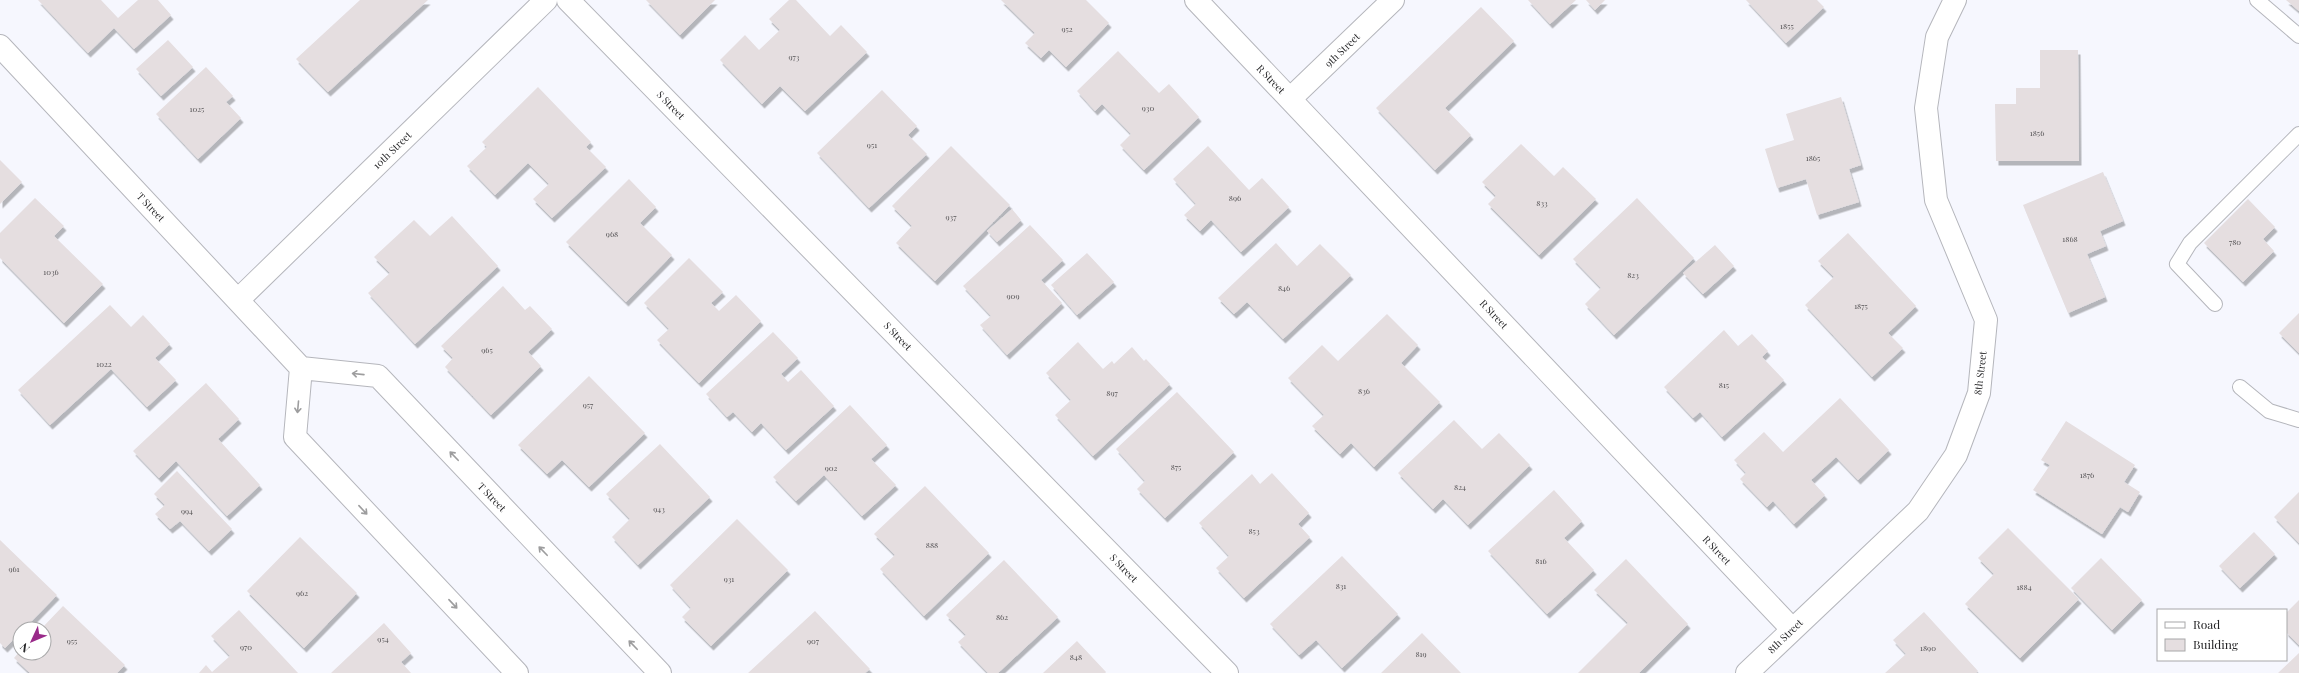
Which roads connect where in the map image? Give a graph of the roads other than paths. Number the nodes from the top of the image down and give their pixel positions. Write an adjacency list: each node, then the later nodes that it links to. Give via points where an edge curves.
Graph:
1 (546, 0): 11 (street, 10th Street)
2 (568, 0): 19 (street, S Street)
3 (1196, 0): 9 (street, R Street)
4 (1393, 0): 9 (street, 9th Street)
5 (1955, 0): 16 (street, 8th Street, via 1937,37 1926,108 1936,200 1986,320 1979,393 1956,455 1918,511)
6 (2257, 0): 7 (lane)
7 (2299, 36)
8 (0, 46): 11 (street, T Street)
9 (1290, 99): 16 (street, R Street)
10 (2299, 134): 12 (lane, via 2190,243 2177,264)
11 (238, 300): 13 (street, T Street)
12 (2215, 304)
13 (301, 368): 17 (street, one-way to 17, via 295,438); 18 (street, T Street, one-way to 13, via 378,376)
14 (2240, 388): 15 (lane, via 2269,412)
15 (2299, 420)
16 (1792, 629): 20 (street, 8th Street)
17 (517, 673)
18 (660, 673)
19 (1227, 673)
20 (1747, 673)

